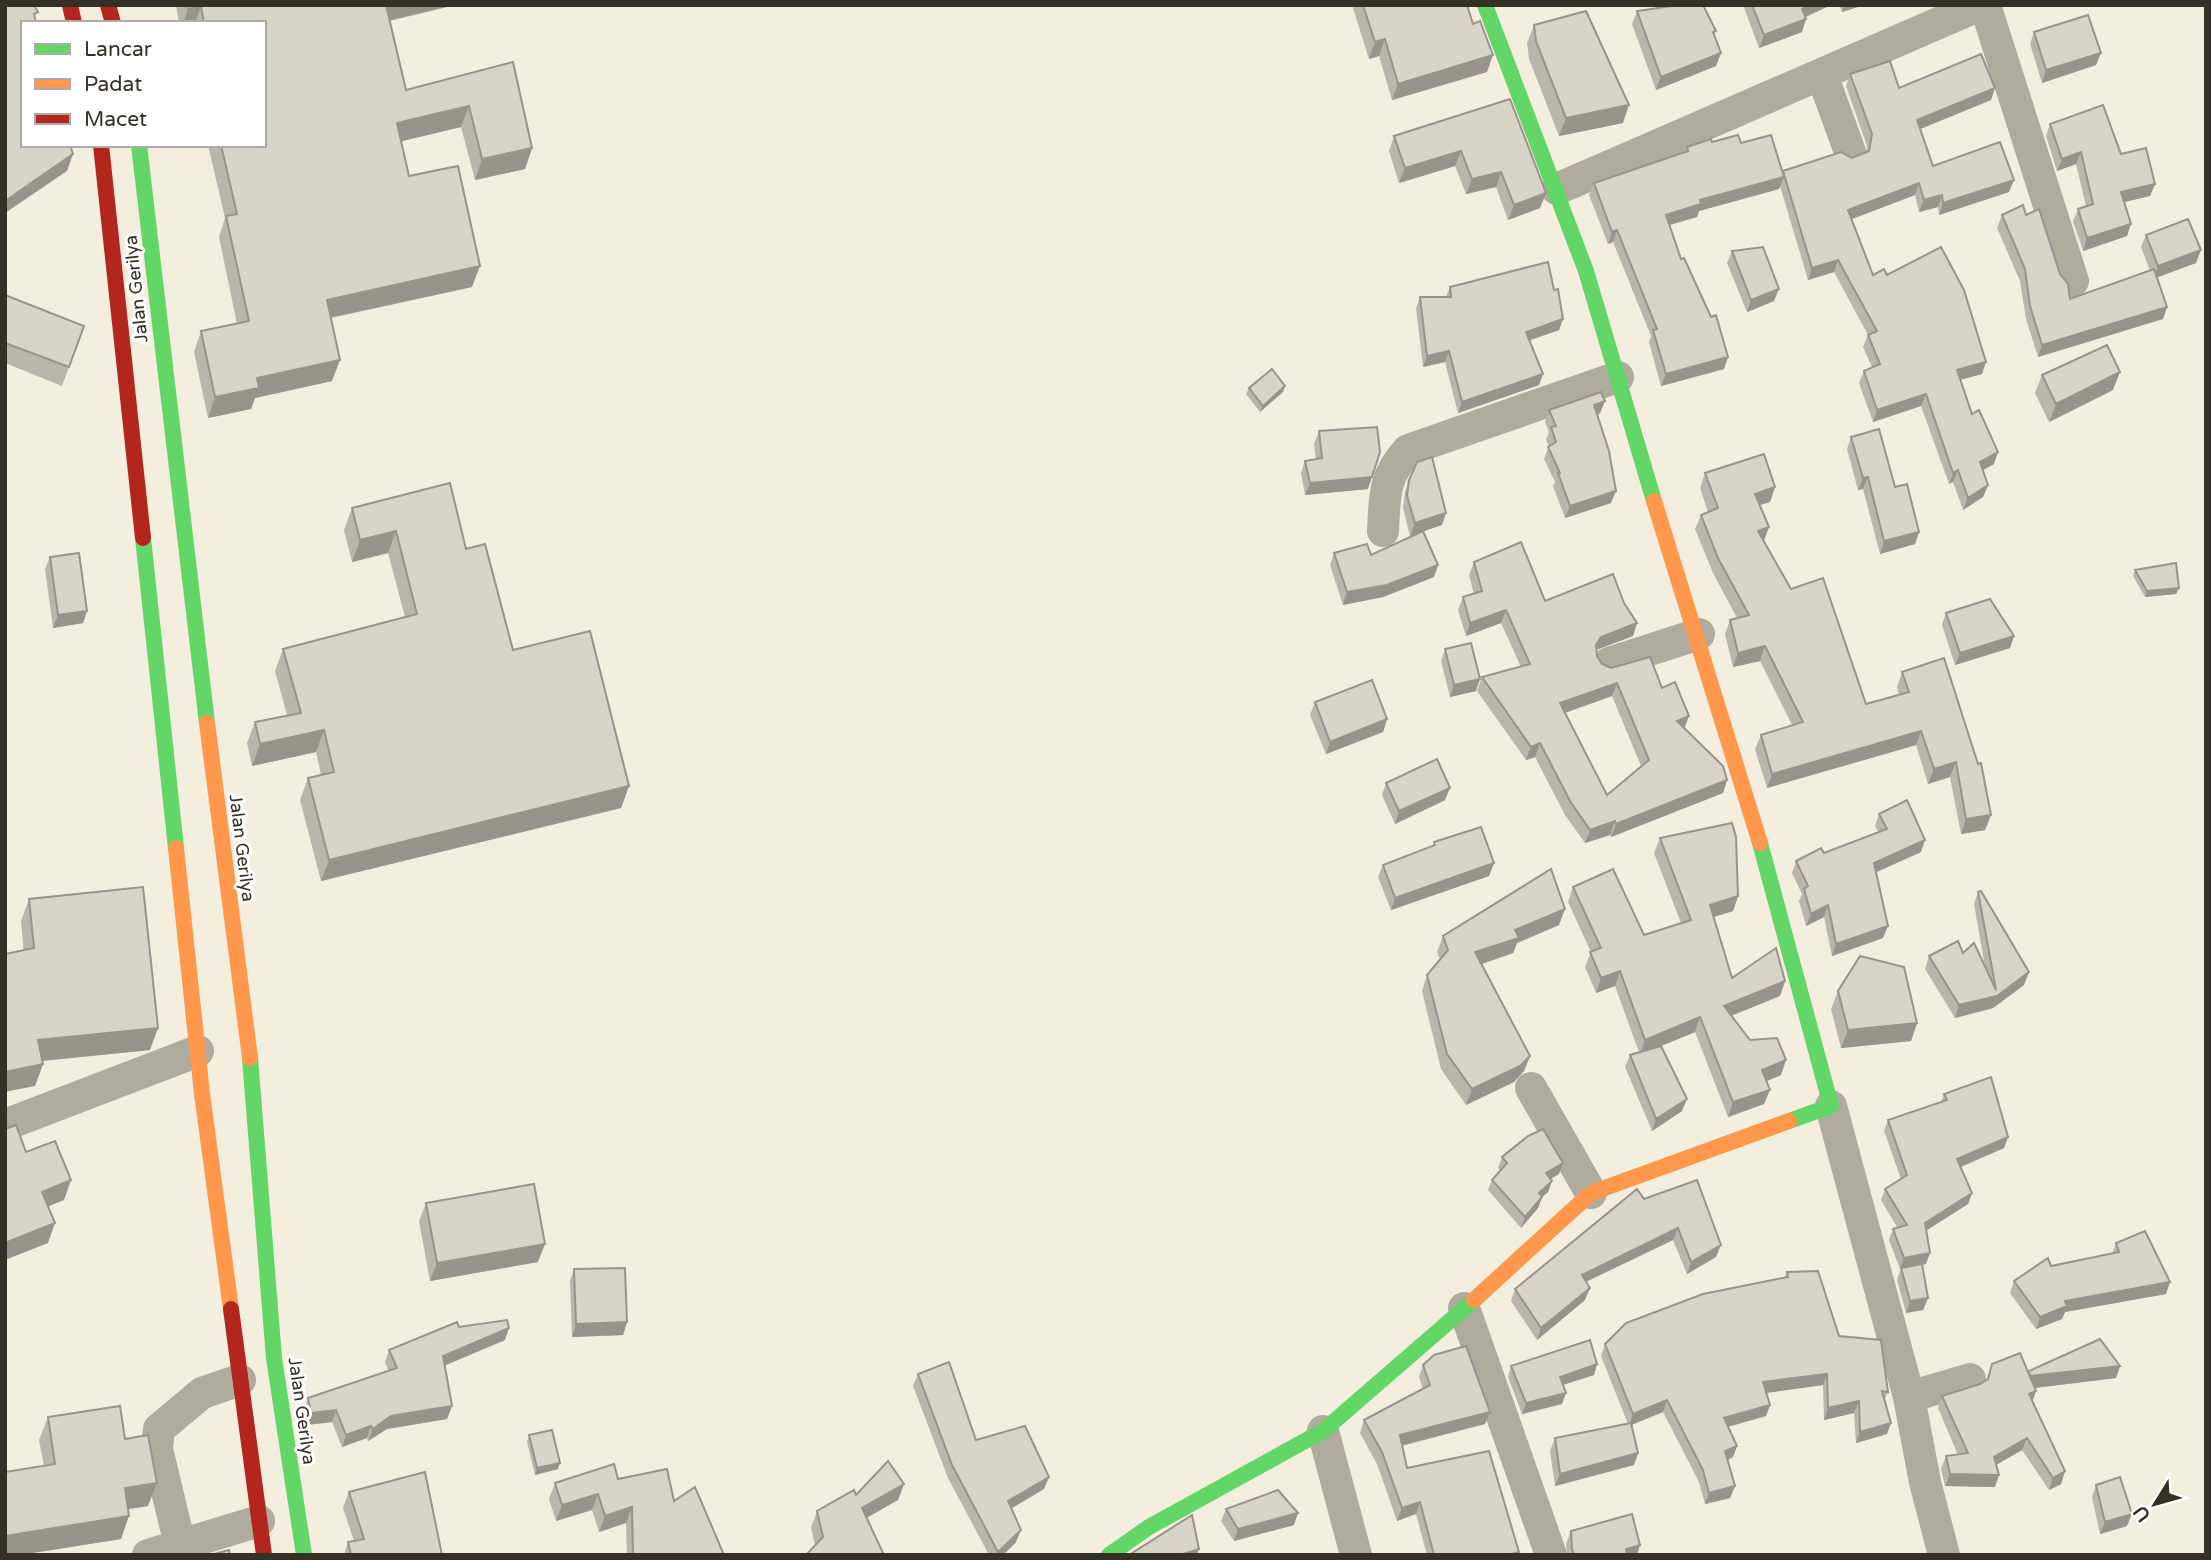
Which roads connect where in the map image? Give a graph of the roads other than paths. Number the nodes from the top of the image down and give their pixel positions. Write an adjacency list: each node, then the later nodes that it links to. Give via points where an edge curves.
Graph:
1 (1485, 5): 8 (main road)
2 (1983, 5): 3 (street); 9 (street)
3 (1935, 14): 4 (street)
4 (1822, 75): 7 (street); 8 (street)
5 (101, 147): 11 (main road, Jalan Gerilya)
6 (139, 147): 12 (main road, Jalan Gerilya)
7 (1850, 152)
8 (1557, 189): 10 (main road)
9 (2073, 281)
10 (1618, 377): 13 (street, via 1408,450 1385,486); 14 (main road)
11 (139, 516): 12 (main road); 16 (main road, Jalan Gerilya)
12 (171, 516): 30 (main road, Jalan Gerilya, via 253,1084 274,1358)
13 (1383, 531)
14 (1699, 634): 15 (street); 18 (main road, via 1768,866)
15 (1609, 663)
16 (198, 1051): 19 (street); 22 (main road, Jalan Gerilya)
17 (1531, 1088): 20 (street)
18 (1831, 1106): 20 (main road); 24 (street)
19 (5, 1125)
20 (1591, 1193): 21 (main road)
21 (1464, 1308): 25 (main road); 33 (street)
22 (240, 1380): 26 (main road, Jalan Gerilya); 27 (street, via 202,1393 159,1429 157,1449)
23 (1970, 1380): 24 (street)
24 (1909, 1397): 34 (street)
25 (1323, 1431): 31 (main road, via 1149,1527); 32 (street)
26 (259, 1521): 27 (street); 29 (main road, Jalan Gerilya)
27 (180, 1545): 28 (street)
28 (148, 1555)
29 (264, 1555)
30 (304, 1555)
31 (1109, 1555)
32 (1356, 1555)
33 (1551, 1555)
34 (1944, 1555)

